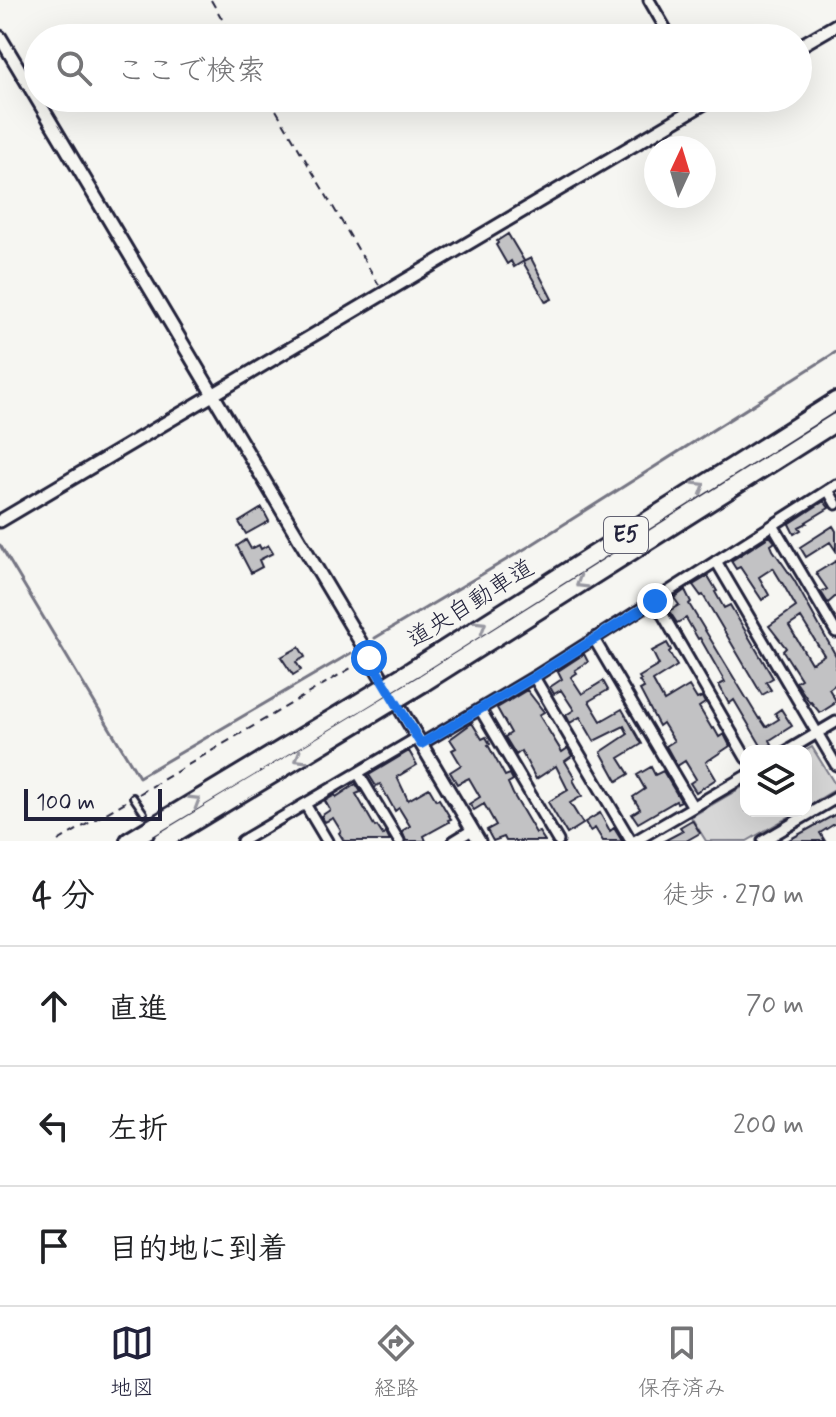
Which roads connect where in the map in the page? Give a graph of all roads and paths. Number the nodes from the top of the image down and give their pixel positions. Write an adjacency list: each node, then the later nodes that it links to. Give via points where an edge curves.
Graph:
1 (211, 0): 3 (path)
2 (649, 0): 4 (street)
3 (225, 24)
4 (663, 24)
5 (836, 25): 7 (street)
6 (0, 37): 8 (street)
7 (812, 39)
8 (24, 78)
9 (44, 112): 13 (street)
10 (277, 112): 12 (path)
11 (687, 112): 12 (street)
12 (384, 293): 13 (street)
13 (211, 395): 18 (street); 24 (street)
14 (836, 401): 25 (highway, 道央自動車道 / E5, one-way to 14)
15 (836, 422): 25 (highway, 道央自動車道 / E5, one-way to 25)
16 (832, 488): 17 (street); 19 (street)
17 (836, 504)
18 (0, 521)
19 (773, 525): 20 (street); 22 (street)
20 (716, 561): 21 (street); 30 (street)
21 (655, 601): 23 (street); 33 (street)
22 (836, 632)
23 (594, 639): 26 (street); 40 (street)
24 (369, 658): 31 (street); 37 (path)
25 (419, 675): 28 (highway, 道央自動車道 / E5, bridge)
26 (534, 677): 27 (street); 51 (street)
27 (480, 709): 31 (street); 50 (street)
28 (362, 710): 45 (highway, 道央自動車道 / E5, one-way to 28); 46 (highway, 道央自動車道 / E5, one-way to 46)
29 (836, 722): 30 (street)
30 (817, 733): 32 (street); 34 (street)
31 (419, 741): 35 (street); 42 (street)
32 (797, 745)
33 (740, 748)
34 (836, 765)
35 (358, 773): 39 (street); 48 (street)
36 (740, 780): 40 (street)
37 (133, 797): 41 (lane); 44 (path)
38 (836, 798): 52 (street)
39 (305, 804): 43 (street); 47 (street)
40 (693, 807): 51 (street)
41 (144, 813)
42 (476, 836): 49 (street)
43 (244, 840)
44 (58, 841)
45 (129, 841)
46 (162, 841)
47 (327, 841)
48 (399, 841)
49 (454, 841)
50 (558, 841)
51 (633, 841)
52 (763, 841)

